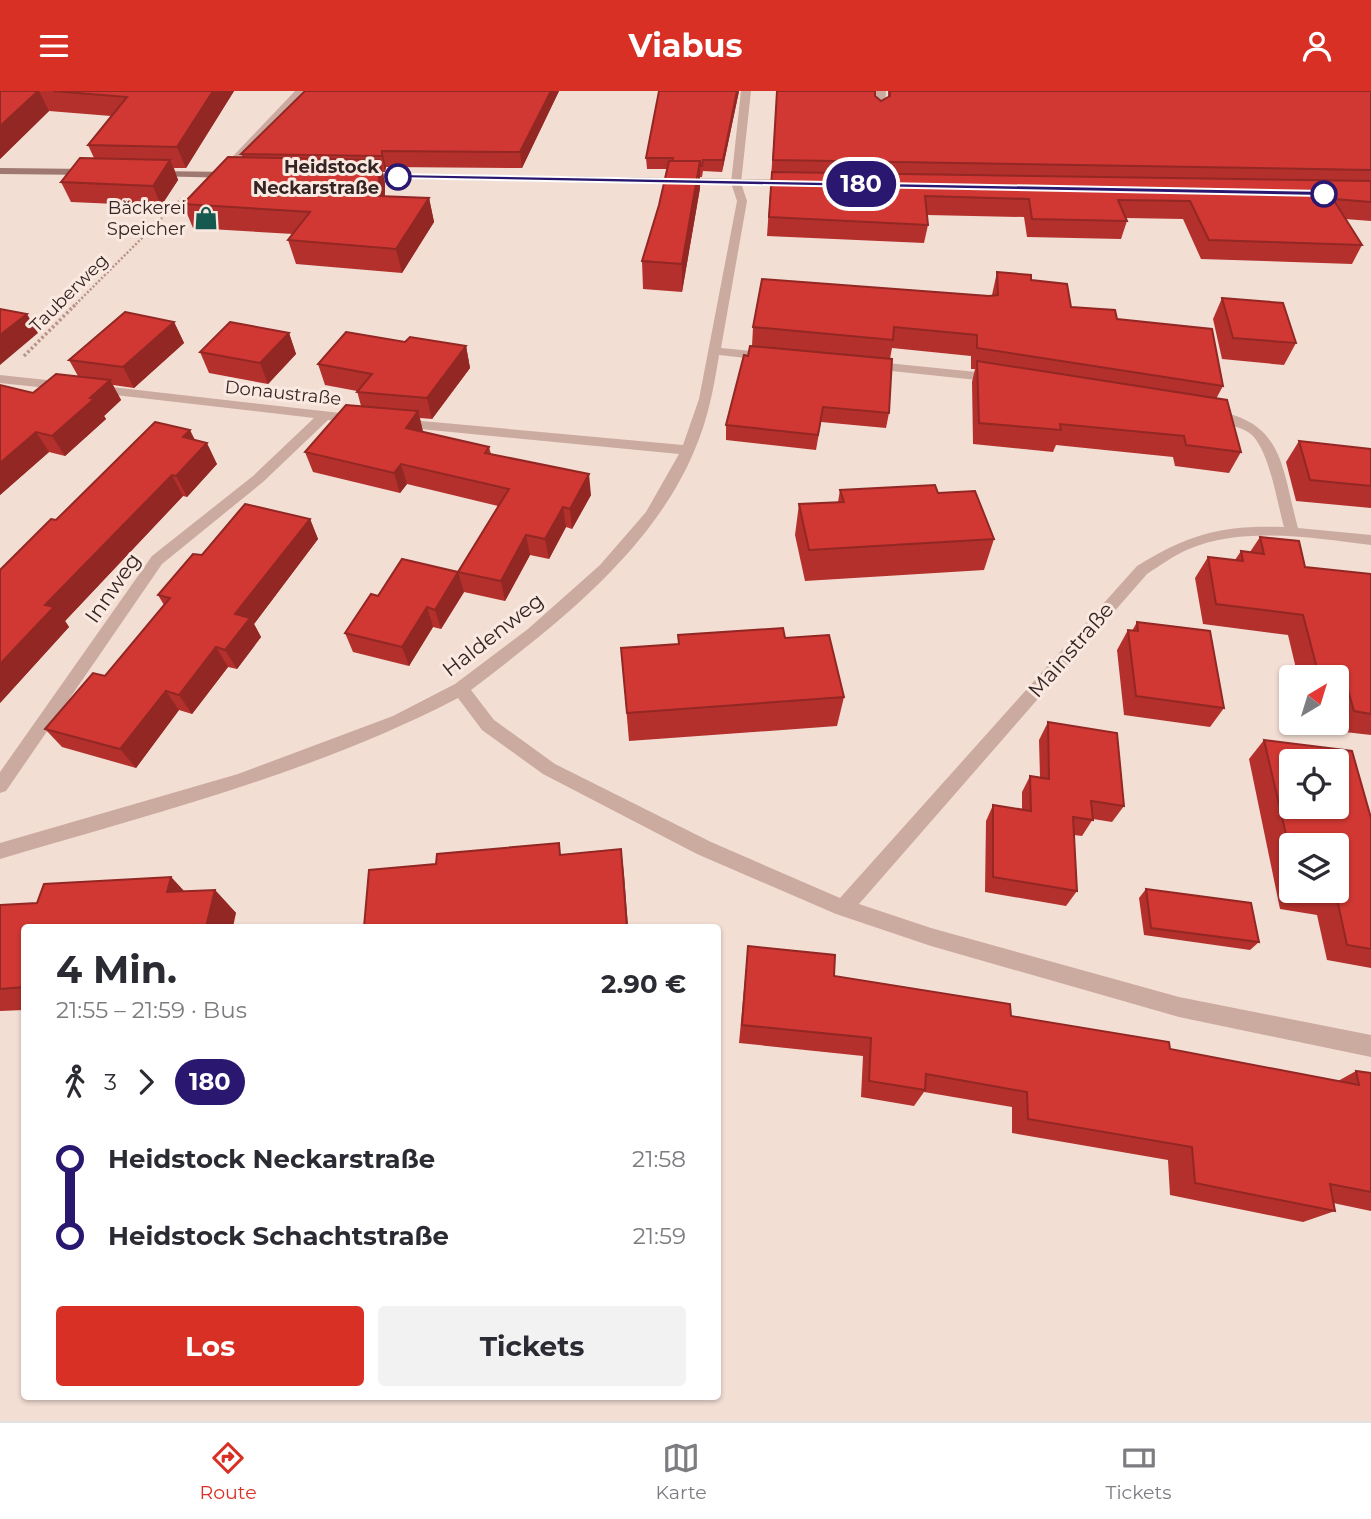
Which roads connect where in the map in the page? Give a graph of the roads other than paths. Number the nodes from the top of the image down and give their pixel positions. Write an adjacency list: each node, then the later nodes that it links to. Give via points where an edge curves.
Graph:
1 (300, 91): 8 (street)
2 (746, 91): 11 (street, Haldenweg)
3 (881, 91): 4 (street)
4 (880, 113)
5 (0, 171): 6 (street)
6 (98, 173)
7 (139, 173): 8 (street)
8 (221, 175): 9 (street)
9 (246, 175)
10 (348, 176): 11 (street)
11 (736, 183): 12 (street); 13 (street, Haldenweg, via 742,201)
12 (804, 183)
13 (713, 351): 14 (street); 20 (street, Haldenweg, via 705,399)
14 (782, 357)
15 (850, 364): 17 (street)
16 (0, 379): 19 (street, Donaustraße)
17 (1014, 381)
18 (1200, 412): 21 (street, via 1226,416 1260,434)
19 (324, 416): 20 (street, Donaustraße); 24 (street, Innweg, via 258,479 157,560)
20 (688, 450): 23 (street, Haldenweg, via 651,515 605,569 534,633)
21 (1292, 531): 22 (street, Mainstraße); 26 (street, Mainstraße, via 1226,535 1187,544 1142,570)
22 (1371, 540)
23 (461, 689): 25 (street, Haldenweg, via 398,721 240,781); 26 (street, via 488,725 549,769 704,848)
24 (0, 786)
25 (0, 851)
26 (843, 908): 27 (street, via 1179,1007)
27 (1371, 1046)

